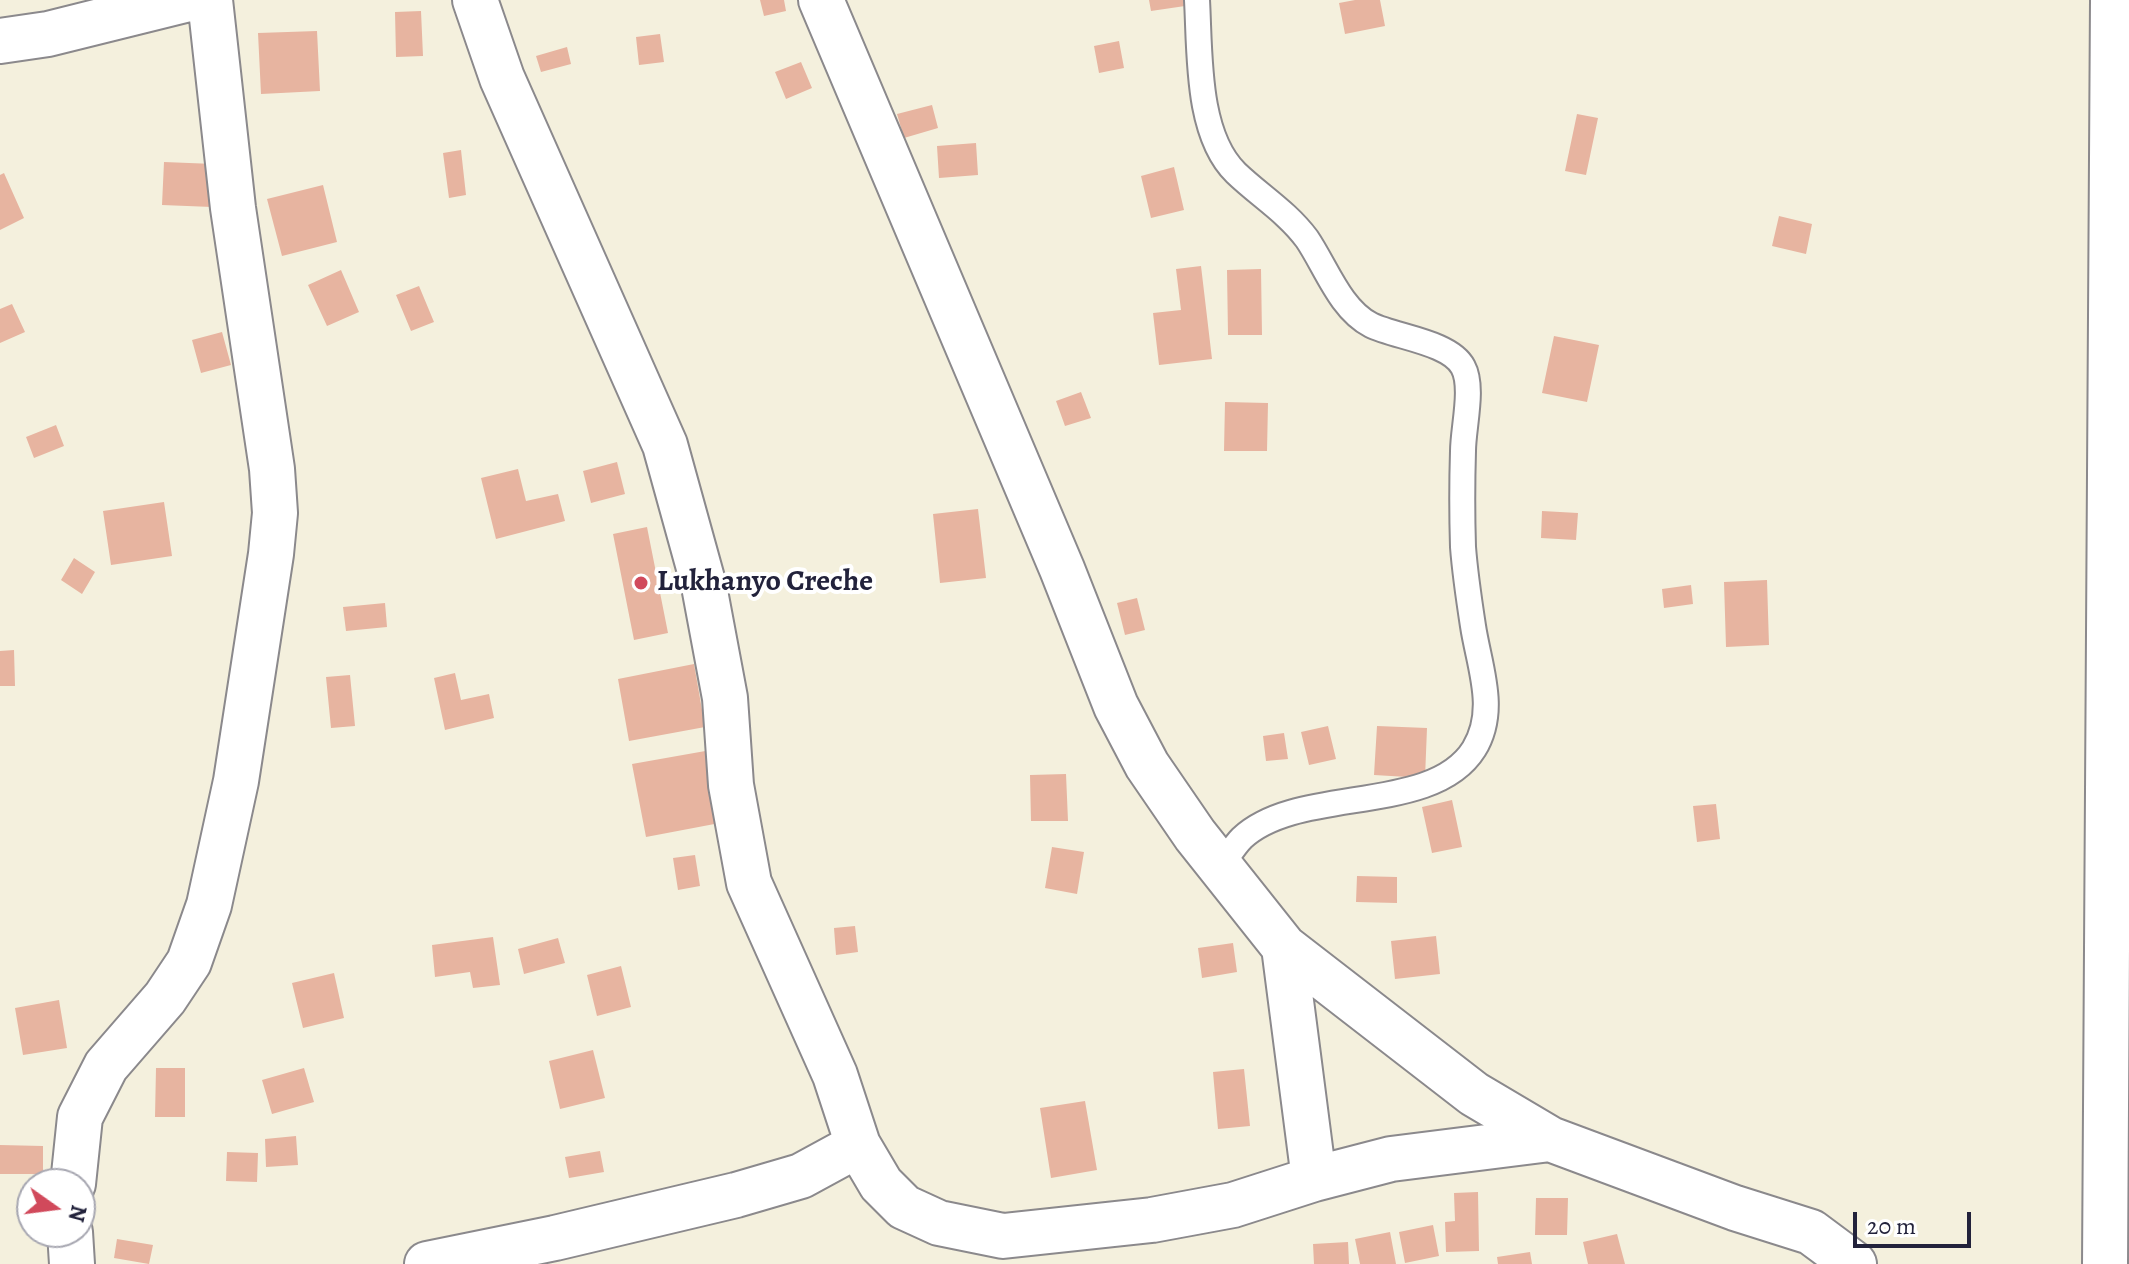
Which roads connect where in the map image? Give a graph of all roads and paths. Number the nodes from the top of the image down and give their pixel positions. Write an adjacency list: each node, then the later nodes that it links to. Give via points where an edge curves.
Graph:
1 (185, 0): 7 (street)
2 (210, 0): 12 (street, via 233,208 272,469 271,554 236,781 209,905 189,962 106,1066 80,1117)
3 (475, 0): 11 (street, via 502,78 665,445 704,586 749,883 835,1075)
4 (821, 0): 8 (street, via 1116,706 1147,765)
5 (1197, 0): 8 (lane, via 1206,107 1212,134 1234,171 1303,235 1356,314 1453,356 1463,366 1463,549 1488,705 1476,746 1450,773 1401,790 1275,818 1243,837)
6 (2113, 0): 16 (street)
7 (0, 41)
8 (1220, 867): 9 (street)
9 (1284, 947): 10 (street, via 1474,1094); 13 (street)
10 (1550, 1139): 13 (street, via 1391,1159); 15 (street, via 1811,1232)
11 (858, 1145): 13 (street, via 881,1184 904,1207 939,1223 1003,1236 1206,1210); 14 (street, via 801,1176 736,1195)
12 (75, 1168)
13 (1314, 1179)
14 (427, 1264)
15 (1854, 1264)
16 (2105, 1264)

